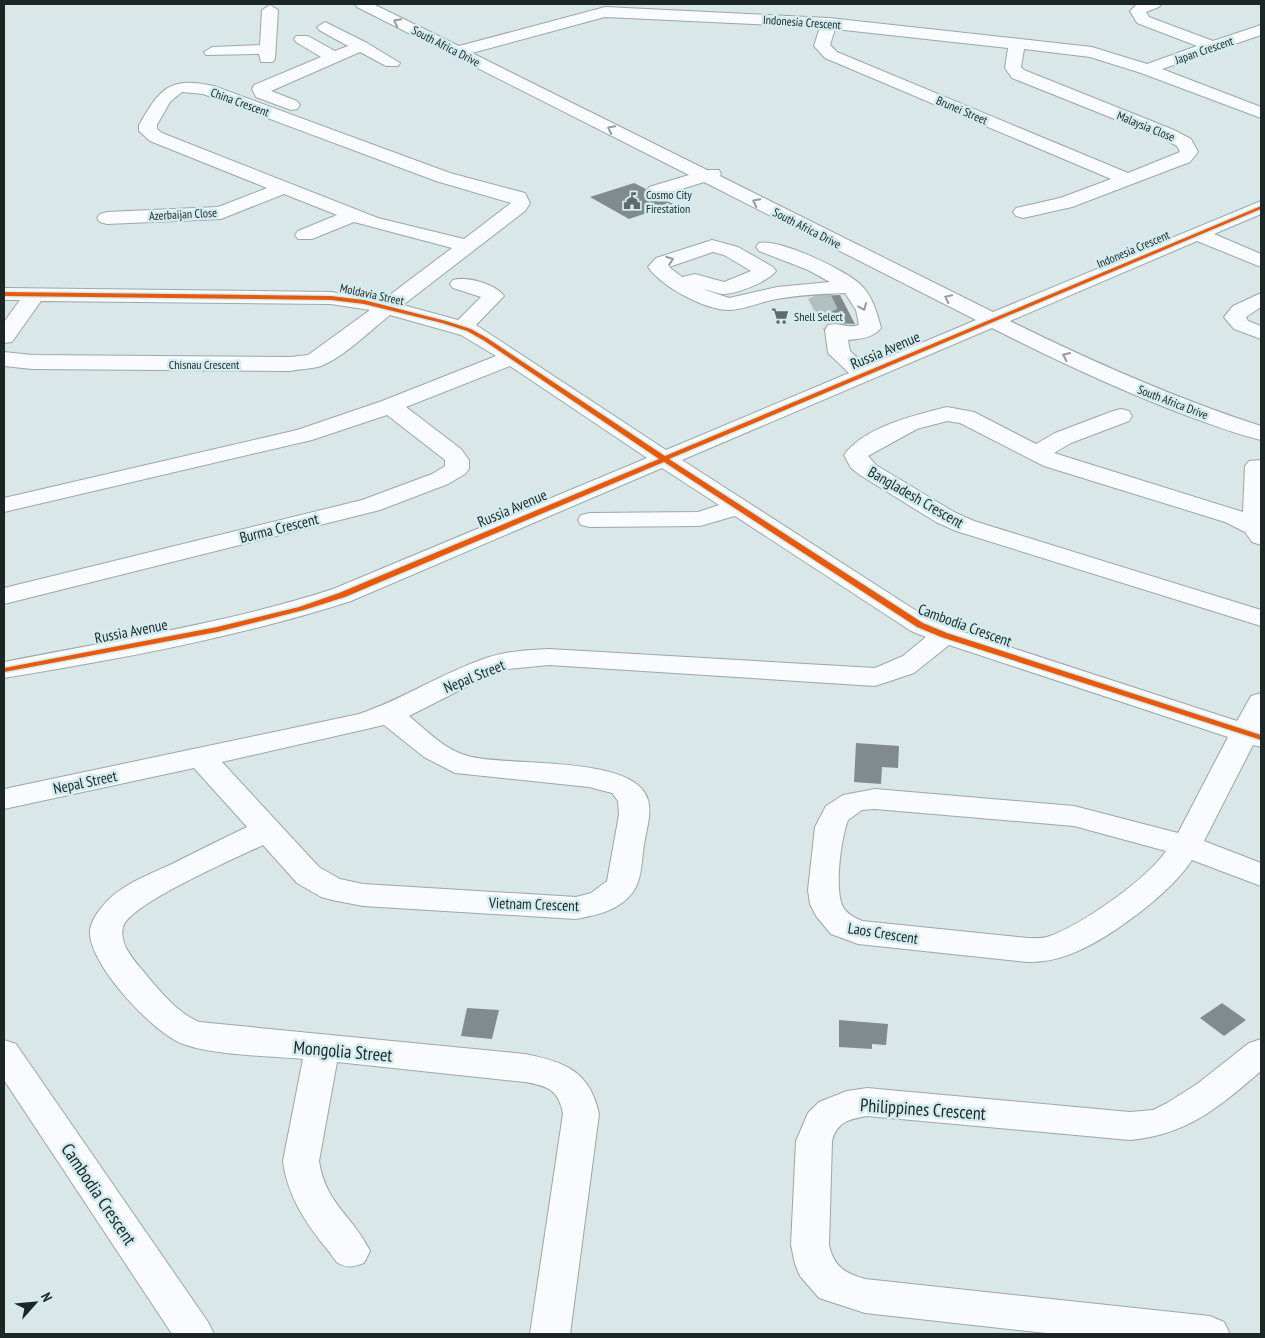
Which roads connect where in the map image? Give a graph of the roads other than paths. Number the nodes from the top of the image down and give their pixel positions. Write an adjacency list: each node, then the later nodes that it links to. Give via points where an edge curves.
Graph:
1 (362, 4): 14 (street, South Africa Drive, one-way to 1)
2 (392, 4): 11 (street, South Africa Drive)
3 (1154, 4): 12 (street, via 1143,6 1138,11 1144,20)
4 (270, 10): 16 (street)
5 (830, 23): 9 (street, Indonesia Crescent); 11 (street, Indonesia Crescent, via 605,12); 26 (street, Brunei Street, via 822,46 831,56)
6 (325, 26): 10 (street)
7 (1261, 30): 12 (street, Japan Crescent)
8 (302, 39): 15 (street)
9 (1017, 44): 18 (street, Indonesia Crescent, via 1092,52); 26 (street, Malaysia Close, via 1013,68 1018,74 1168,134 1188,147 1189,155 1184,158)
10 (361, 46): 15 (street); 17 (street)
11 (478, 46): 14 (street, Indonesia Crescent); 24 (street, South Africa Drive)
12 (1214, 47): 18 (street, Japan Crescent)
13 (212, 52): 16 (street)
14 (456, 52): 25 (street, South Africa Drive, one-way to 14)
15 (333, 57): 19 (street)
16 (263, 58): 19 (street)
17 (392, 63)
18 (1147, 69): 21 (street, Indonesia Crescent)
19 (289, 75): 23 (street, via 263,86 260,89 262,93)
20 (1254, 94): 21 (street)
21 (1231, 102): 22 (street, Indonesia Crescent)
22 (1261, 113)
23 (315, 115)
24 (726, 169): 25 (street); 51 (street, South Africa Drive)
25 (704, 176): 28 (street); 30 (street, South Africa Drive, one-way to 25)
26 (1127, 179): 31 (street, Malaysia Close, via 1056,206)
27 (284, 188): 32 (street, China Crescent); 33 (street, Azerbaijan Close, via 221,213); 36 (street, China Crescent, via 151,134 148,126 165,94 184,88 208,90 443,177 508,193 521,200 518,206)
28 (656, 191)
29 (1261, 207): 34 (street, Indonesia Crescent)
30 (776, 212): 37 (street, via 778,227); 40 (street, South Africa Drive)
31 (1023, 212)
32 (354, 215): 35 (street); 36 (street, China Crescent, via 379,225)
33 (107, 218)
34 (1198, 234): 39 (street); 51 (street, Indonesia Crescent)
35 (305, 235)
36 (467, 246): 50 (street, China Crescent)
37 (766, 247): 38 (street); 40 (street, via 803,244 822,247)
38 (798, 260): 44 (street, via 838,277); 45 (street)
39 (1261, 261)
40 (890, 270): 52 (street, South Africa Drive, one-way to 40)
41 (746, 282): 42 (street, via 718,288 704,281); 42 (street, one-way to 41, via 661,272 658,266 712,246 731,252 766,271); 48 (street)
42 (681, 283): 48 (street, via 720,304)
43 (460, 284): 53 (street, via 494,296)
44 (852, 287): 45 (street); 58 (street, one-way to 58, via 870,328 862,332 837,332 836,344 839,352)
45 (816, 292): 48 (street)
46 (4, 294): 47 (street, Moldavia Street)
47 (35, 294): 50 (street, Moldavia Street, via 331,298); 55 (street)
48 (768, 294)
49 (1261, 299): 54 (street, via 1240,310 1235,317 1241,325)
50 (387, 308): 53 (street, Moldavia Street); 57 (street, Chisnau Crescent, via 320,358 300,364 32,362)
51 (1012, 311): 52 (street, Russia Avenue); 60 (street, South Africa Drive, via 1133,369)
52 (992, 320): 58 (street, Russia Avenue); 62 (street, South Africa Drive, one-way to 52, via 1154,396)
53 (462, 328): 56 (street, Moldavia Street)
54 (1261, 333)
55 (4, 336)
56 (512, 358): 59 (street); 64 (street, Moldavia Street)
57 (4, 359)
58 (863, 374): 64 (street, Russia Avenue)
59 (390, 406): 66 (street, via 304,435); 70 (street, Burma Crescent, via 453,454 457,469 440,479 371,505)
60 (1261, 414)
61 (1121, 416): 63 (street, via 1063,438)
62 (1261, 433)
63 (1035, 454): 69 (street, Bangladesh Crescent, via 1064,466 1224,514); 71 (street, Bangladesh Crescent, via 976,420 947,414 910,424 862,448 856,455 859,463 868,470 965,526)
64 (664, 459): 67 (street, Cambodia Crescent); 73 (street, Russia Avenue, via 310,606 247,623)
65 (1257, 466): 69 (street)
66 (4, 505)
67 (738, 507): 68 (street, via 700,519); 72 (street, Cambodia Crescent, via 907,618)
68 (590, 520)
69 (1258, 532)
70 (4, 596)
71 (1261, 618)
72 (944, 635): 75 (street, Nepal Street, via 911,666 875,677 529,658 489,667); 76 (street, Cambodia Crescent)
73 (4, 670)
74 (1261, 702): 76 (street)
75 (389, 714): 77 (street, Nepal Street); 79 (street, Vietnam Crescent, via 429,747 465,766 590,777 622,786 633,799 634,815 622,883 617,892 598,903 576,908 348,892 322,885 308,875)
76 (1252, 735): 80 (street, Laos Crescent)
77 (201, 757): 78 (street, Nepal Street); 79 (street, Vietnam Crescent)
78 (4, 799)
79 (267, 830): 82 (street, Mongolia Street, via 137,894 112,917 106,934 108,945 125,971 166,1019 184,1030 208,1038)
80 (1186, 846): 80 (street, Laos Crescent, via 1169,870 1143,891 1076,938 1045,950 858,932 839,925 824,902 832,818 845,805 866,800 1050,812); 81 (street)
81 (1261, 875)
82 (322, 1049): 85 (street, via 301,1172 305,1188); 87 (street, Mongolia Street, via 539,1070 558,1076 576,1092 581,1114 579,1134)
83 (1261, 1052): 88 (street, Philippines Crescent, via 1193,1104 1154,1124 1130,1126 867,1102 842,1106 823,1118 814,1142 810,1245 814,1264 833,1286 866,1296)
84 (4, 1053): 86 (street, Cambodia Crescent)
85 (351, 1251)
86 (194, 1334)
87 (550, 1334)
88 (1210, 1334)

